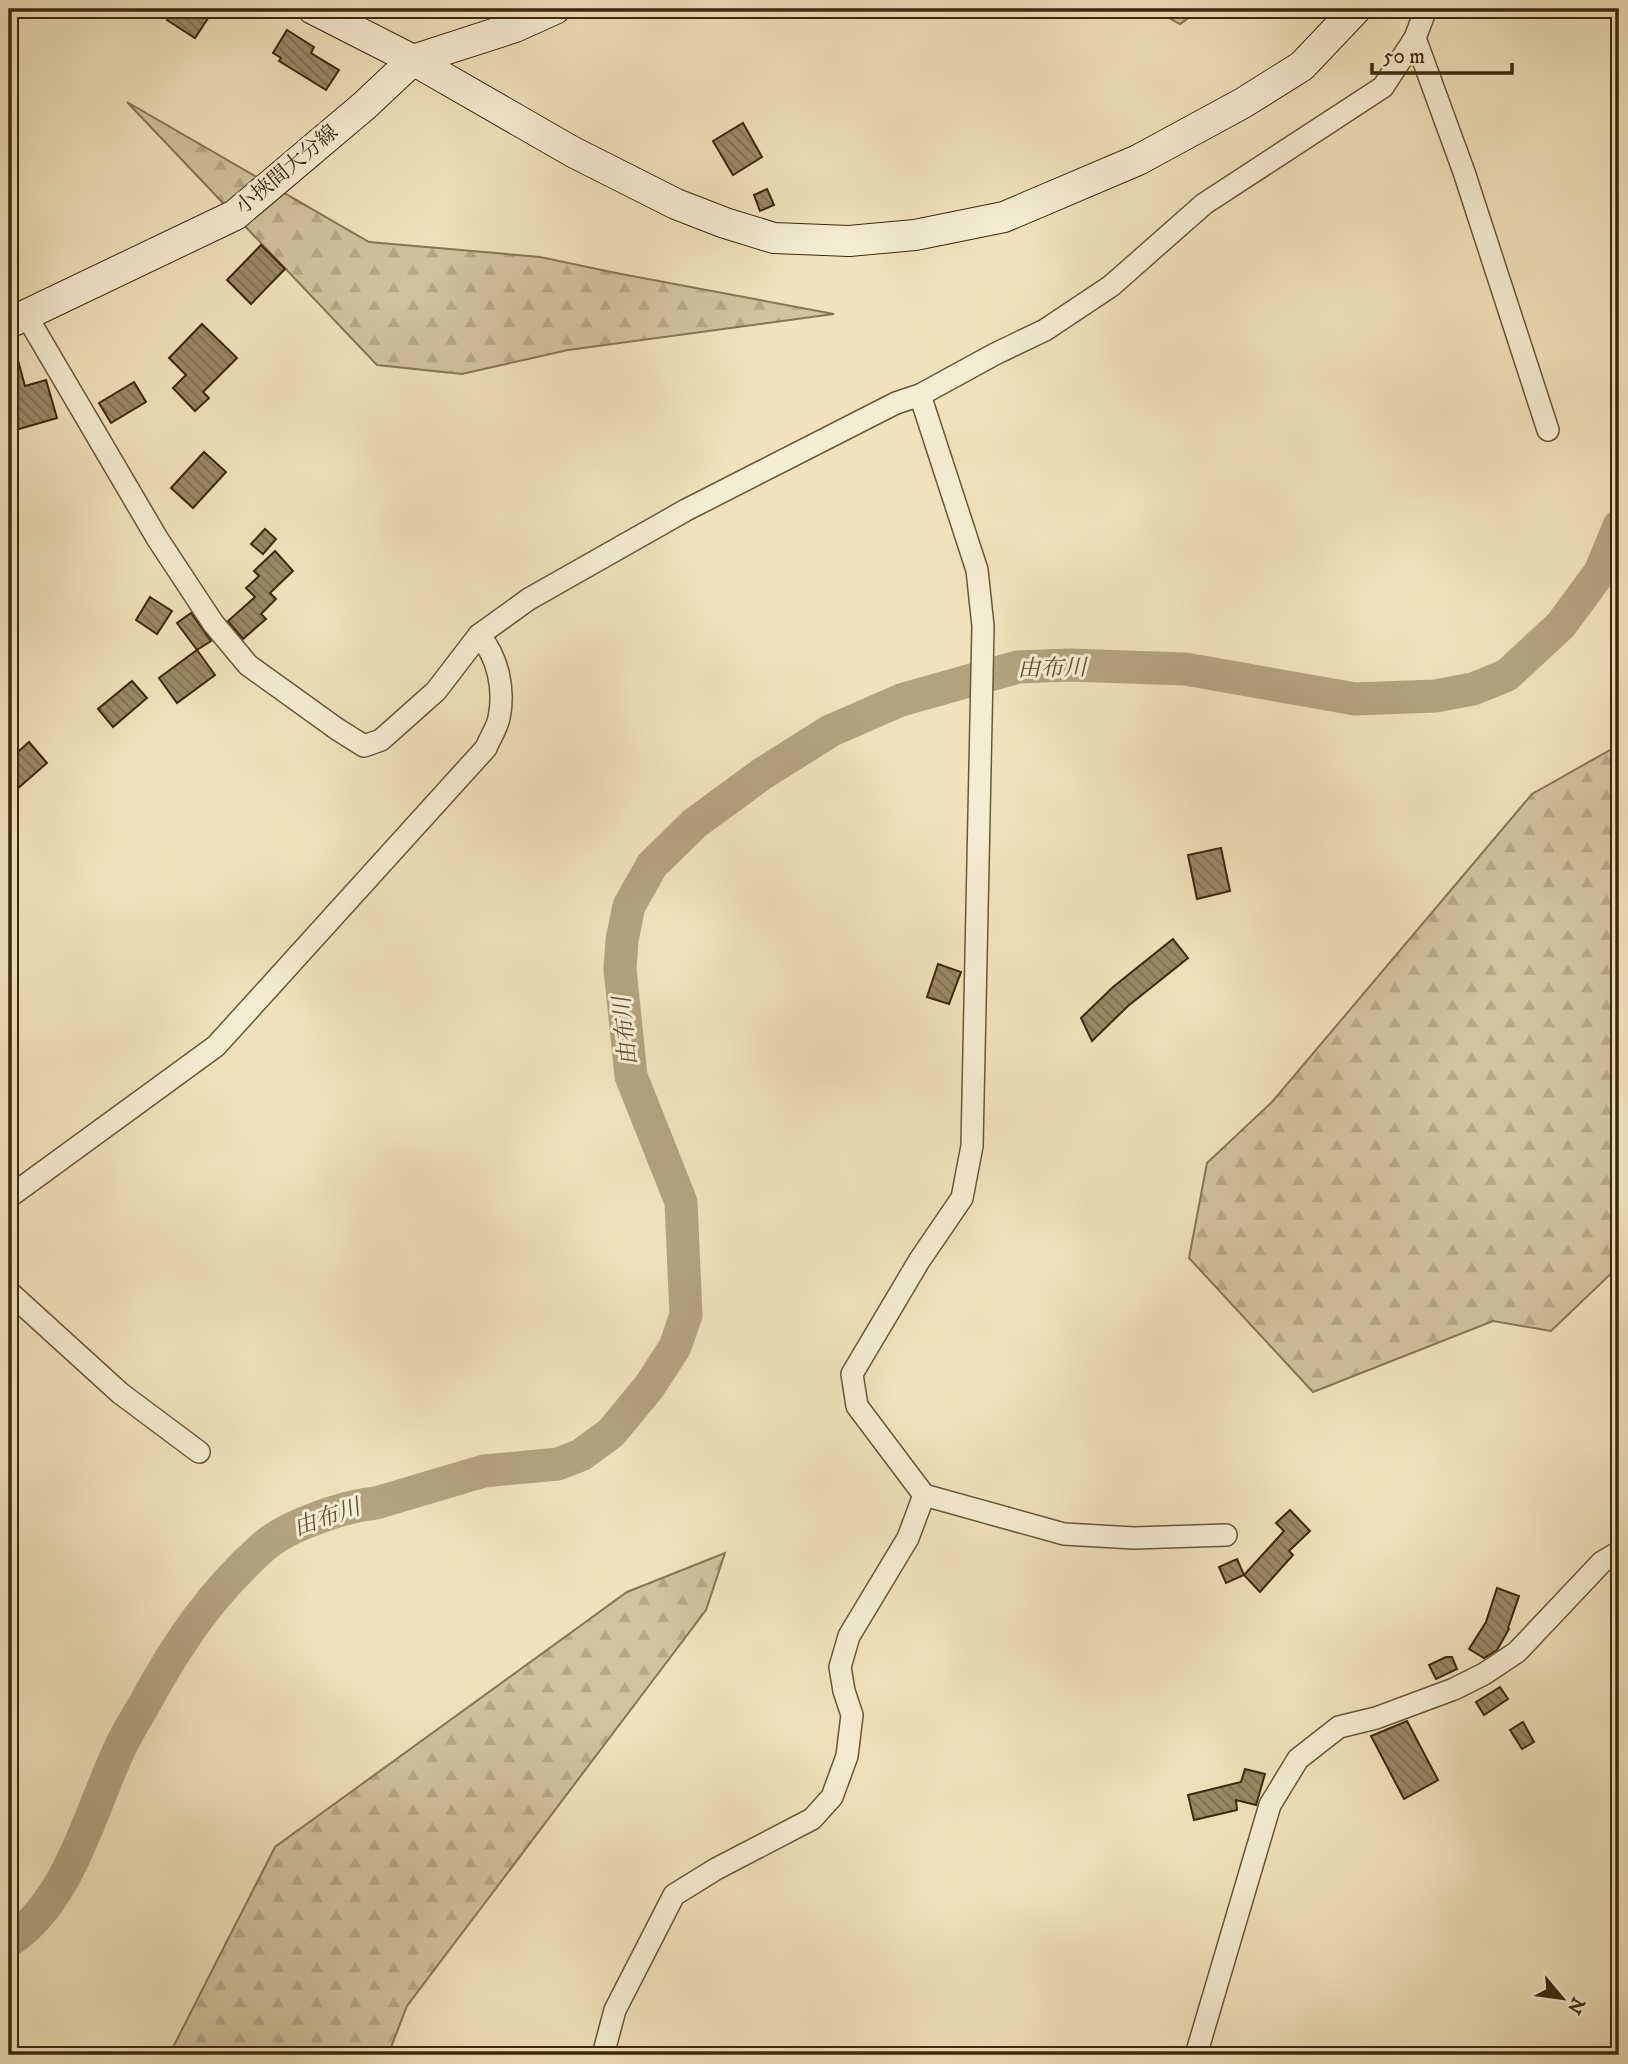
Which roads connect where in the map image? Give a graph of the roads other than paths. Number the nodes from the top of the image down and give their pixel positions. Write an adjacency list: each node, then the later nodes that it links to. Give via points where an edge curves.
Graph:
1 (313, 9): 6 (street)
2 (555, 9): 6 (street, 小挾間大分線)
3 (1356, 9): 6 (street, via 1302,66 1138,160 1004,217 915,235 849,241 774,237 676,204 573,152)
4 (1426, 9): 5 (street)
5 (1415, 38): 8 (street, via 1383,87 1204,204 1111,286 1045,330); 9 (street)
6 (413, 61): 7 (street, 小挾間大分線, via 235,215)
7 (18, 319): 10 (street, via 213,623 248,665 337,729 364,746 381,740 436,691)
8 (920, 395): 10 (street, via 895,403 686,510 529,599); 14 (street, via 977,570 984,626 972,1146 962,1198 852,1374 857,1406)
9 (1548, 430)
10 (480, 635): 11 (street, via 502,684 499,718 486,748 216,1046)
11 (9, 1197)
12 (9, 1292): 13 (street, via 120,1393)
13 (199, 1452)
14 (924, 1495): 15 (street, via 1063,1534 1134,1538); 17 (street, via 908,1538 849,1636 840,1667 852,1715 847,1756 832,1797 812,1819 674,1895 615,2010)
15 (1226, 1535)
16 (1619, 1552): 18 (street, via 1602,1562 1517,1651 1484,1674 1428,1699 1339,1727 1298,1759 1270,1805)
17 (603, 2055)
18 (1196, 2055)

